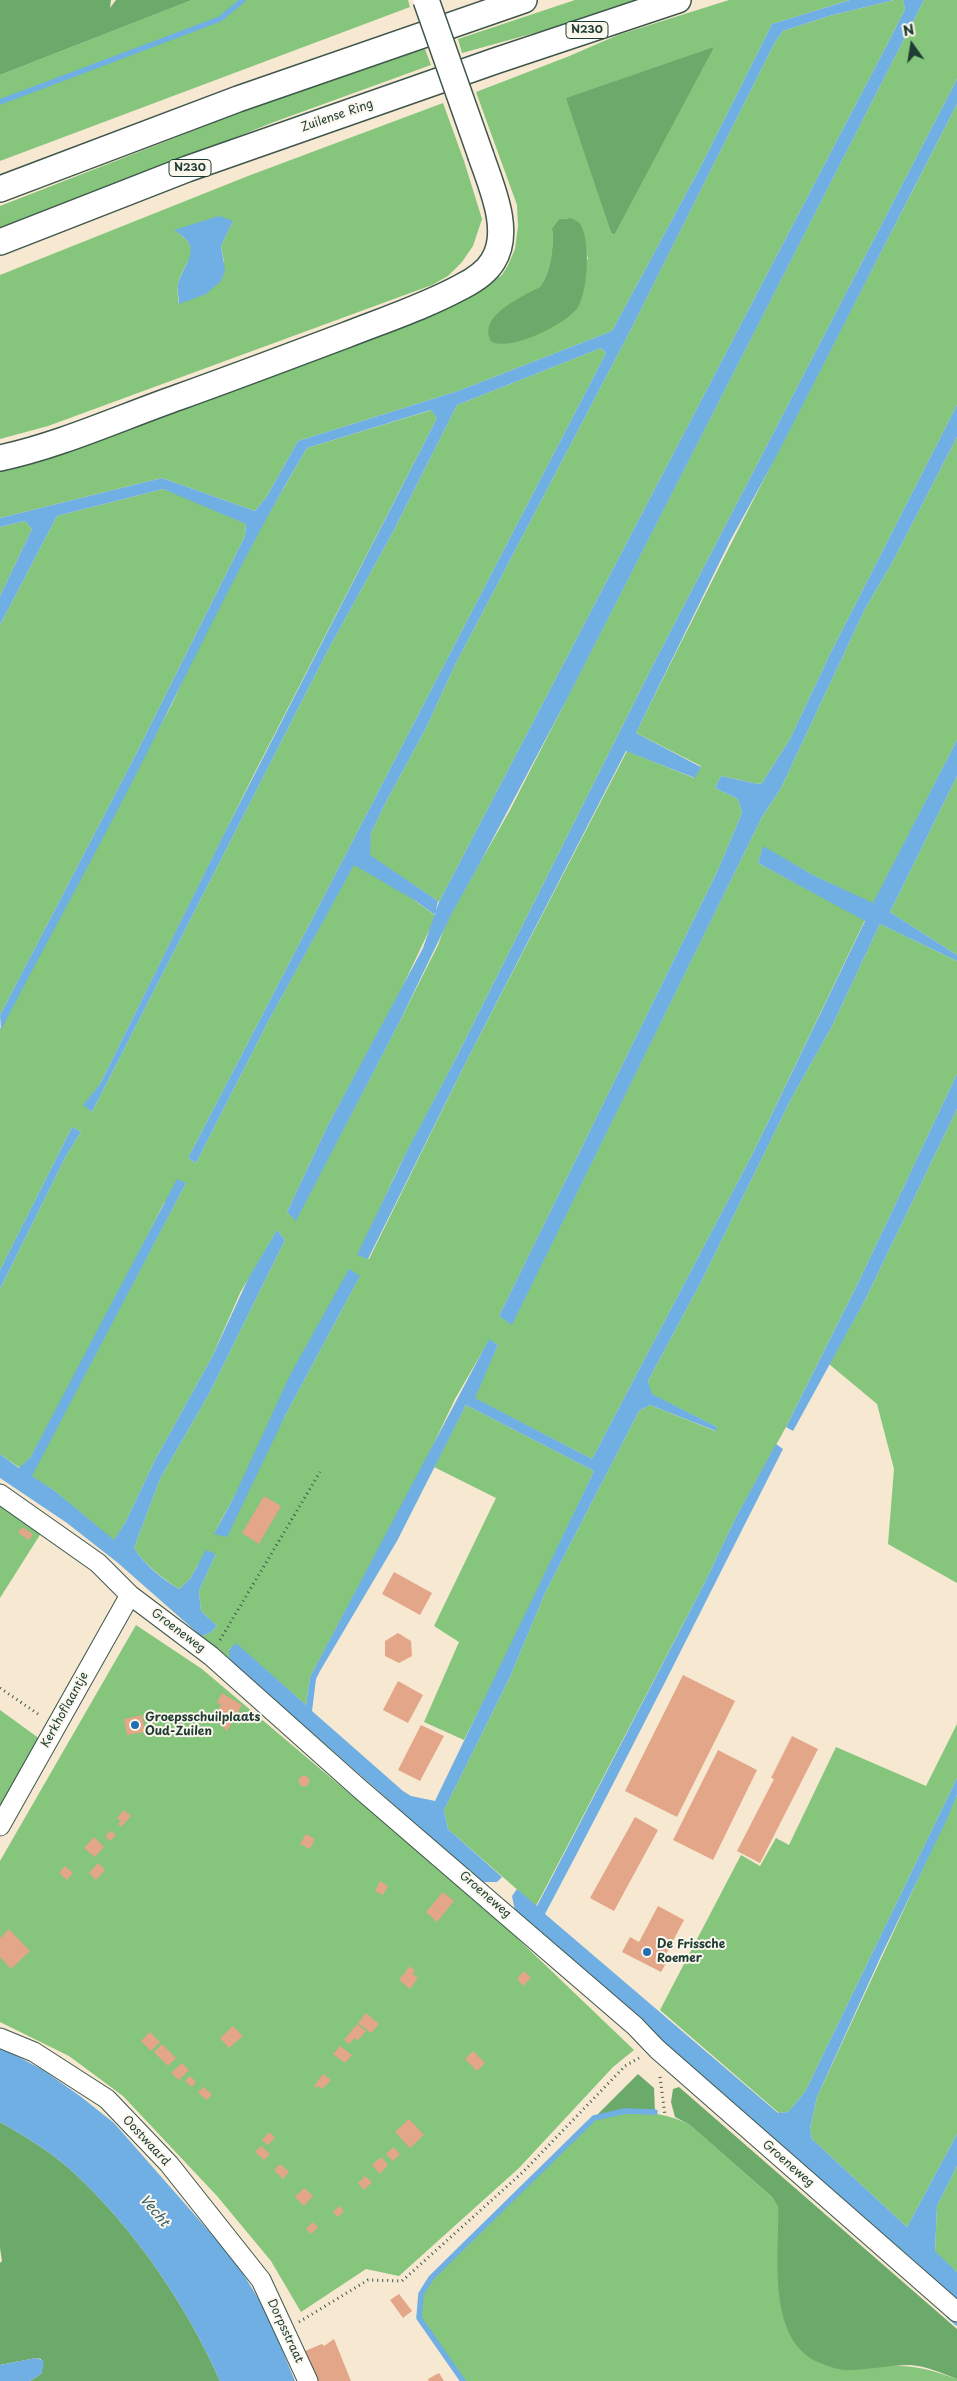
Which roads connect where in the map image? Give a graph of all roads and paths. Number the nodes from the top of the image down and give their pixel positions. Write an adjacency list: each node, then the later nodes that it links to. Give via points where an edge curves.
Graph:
1 (426, 0): 6 (main road, bridge, via 495,198 499,250 480,276 441,297 224,381 37,448)
2 (524, 0): 4 (main road, via 238,99)
3 (678, 0): 5 (main road, Zuilense Ring / N230, via 187,169)
4 (0, 189)
5 (0, 242)
6 (0, 458)
7 (320, 1472): 10 (path)
8 (0, 1494): 9 (street, Groeneweg, via 98,1563)
9 (130, 1595): 10 (street, Groeneweg); 12 (street, Kerkhoflaantje)
10 (211, 1656): 15 (street, Groeneweg)
11 (0, 1688): 12 (path)
12 (55, 1727): 13 (street, Kerkhoflaantje)
13 (0, 1826)
14 (0, 2038): 17 (street, Oostwaard, via 34,2052 107,2098 169,2164)
15 (657, 2048): 16 (path); 18 (street, Groeneweg); 19 (path, via 625,2066 523,2172 402,2281 368,2280)
16 (665, 2115)
17 (261, 2280): 19 (street, Dorpsstraat)
18 (957, 2312)
19 (286, 2330): 20 (street, Dorpsstraat)
20 (308, 2381)

